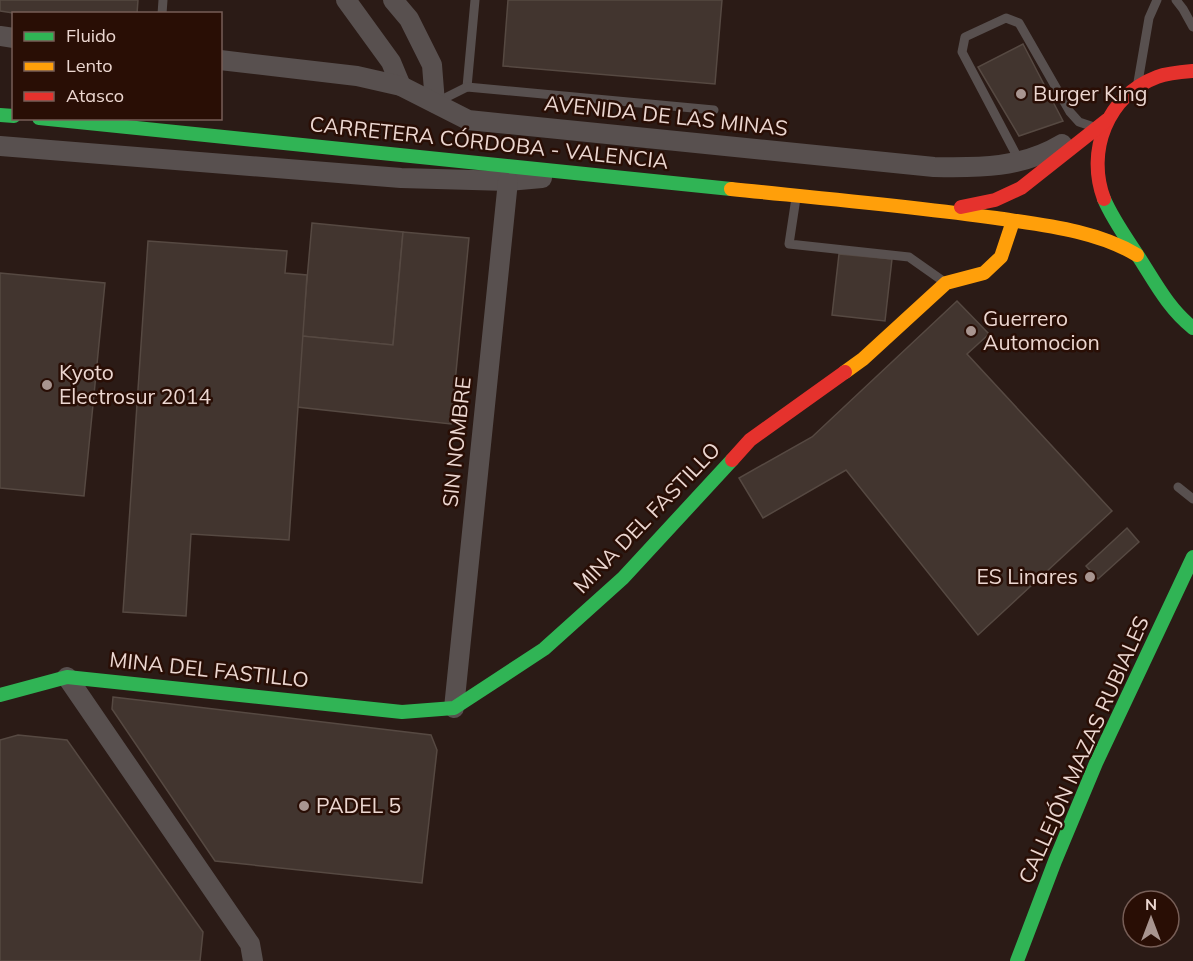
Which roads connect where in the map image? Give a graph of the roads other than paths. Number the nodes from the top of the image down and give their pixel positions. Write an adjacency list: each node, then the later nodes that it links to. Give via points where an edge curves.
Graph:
1 (346, 0): 9 (street, via 391,62)
2 (393, 0): 12 (street, via 409,19 432,65)
3 (475, 0): 10 (lane)
4 (1157, 0): 11 (lane, via 1149,18)
5 (1176, 0): 6 (lane)
6 (1193, 27)
7 (222, 60): 9 (street, AVENIDA DE LAS MINAS, via 357,76)
8 (1193, 71): 11 (main road, via 1169,74)
9 (401, 86): 12 (street, AVENIDA DE LAS MINAS)
10 (467, 87): 12 (lane); 13 (lane)
11 (1137, 87): 15 (main road)
12 (435, 103): 17 (street, AVENIDA DE LAS MINAS, via 468,120 934,167 976,168)
13 (714, 110)
14 (58, 120): 18 (main road, CARRETERA CÓRDOBA - VALENCIA)
15 (1099, 123): 17 (street, AVENIDA DE LAS MINAS, via 1051,151); 17 (lane, via 1078,122 1070,112 1020,23 1006,18 965,37 962,52); 21 (main road, CARRETERA CÓRDOBA - VALENCIA, via 1013,192 980,204); 23 (main road, via 1100,189)
16 (0, 146): 19 (street, via 401,178)
17 (1020, 162)
18 (583, 174): 19 (street); 20 (main road, CARRETERA CÓRDOBA - VALENCIA)
19 (508, 181): 31 (street, SIN NOMBRE)
20 (796, 195): 21 (main road, CARRETERA CÓRDOBA - VALENCIA); 24 (lane, via 789,244 909,257)
21 (936, 210): 22 (main road, CARRETERA CÓRDOBA - VALENCIA)
22 (1013, 221): 23 (main road, CARRETERA CÓRDOBA - VALENCIA, via 1098,237); 24 (main road, MINA DEL FASTILLO, via 1001,257 984,273)
23 (1137, 255): 25 (main road, via 1168,304)
24 (946, 283): 31 (main road, MINA DEL FASTILLO, via 863,359 750,440 623,578 544,649)
25 (1193, 329)
26 (1178, 487): 27 (lane)
27 (1193, 499)
28 (1193, 557): 33 (main road, CALLEJÓN MAZAS RUBIALES, via 1097,762)
29 (67, 677): 30 (main road, MINA DEL FASTILLO); 31 (main road, MINA DEL FASTILLO, via 402,712); 32 (street, via 249,944)
30 (0, 695)
31 (454, 708)
32 (253, 961)
33 (1017, 961)

